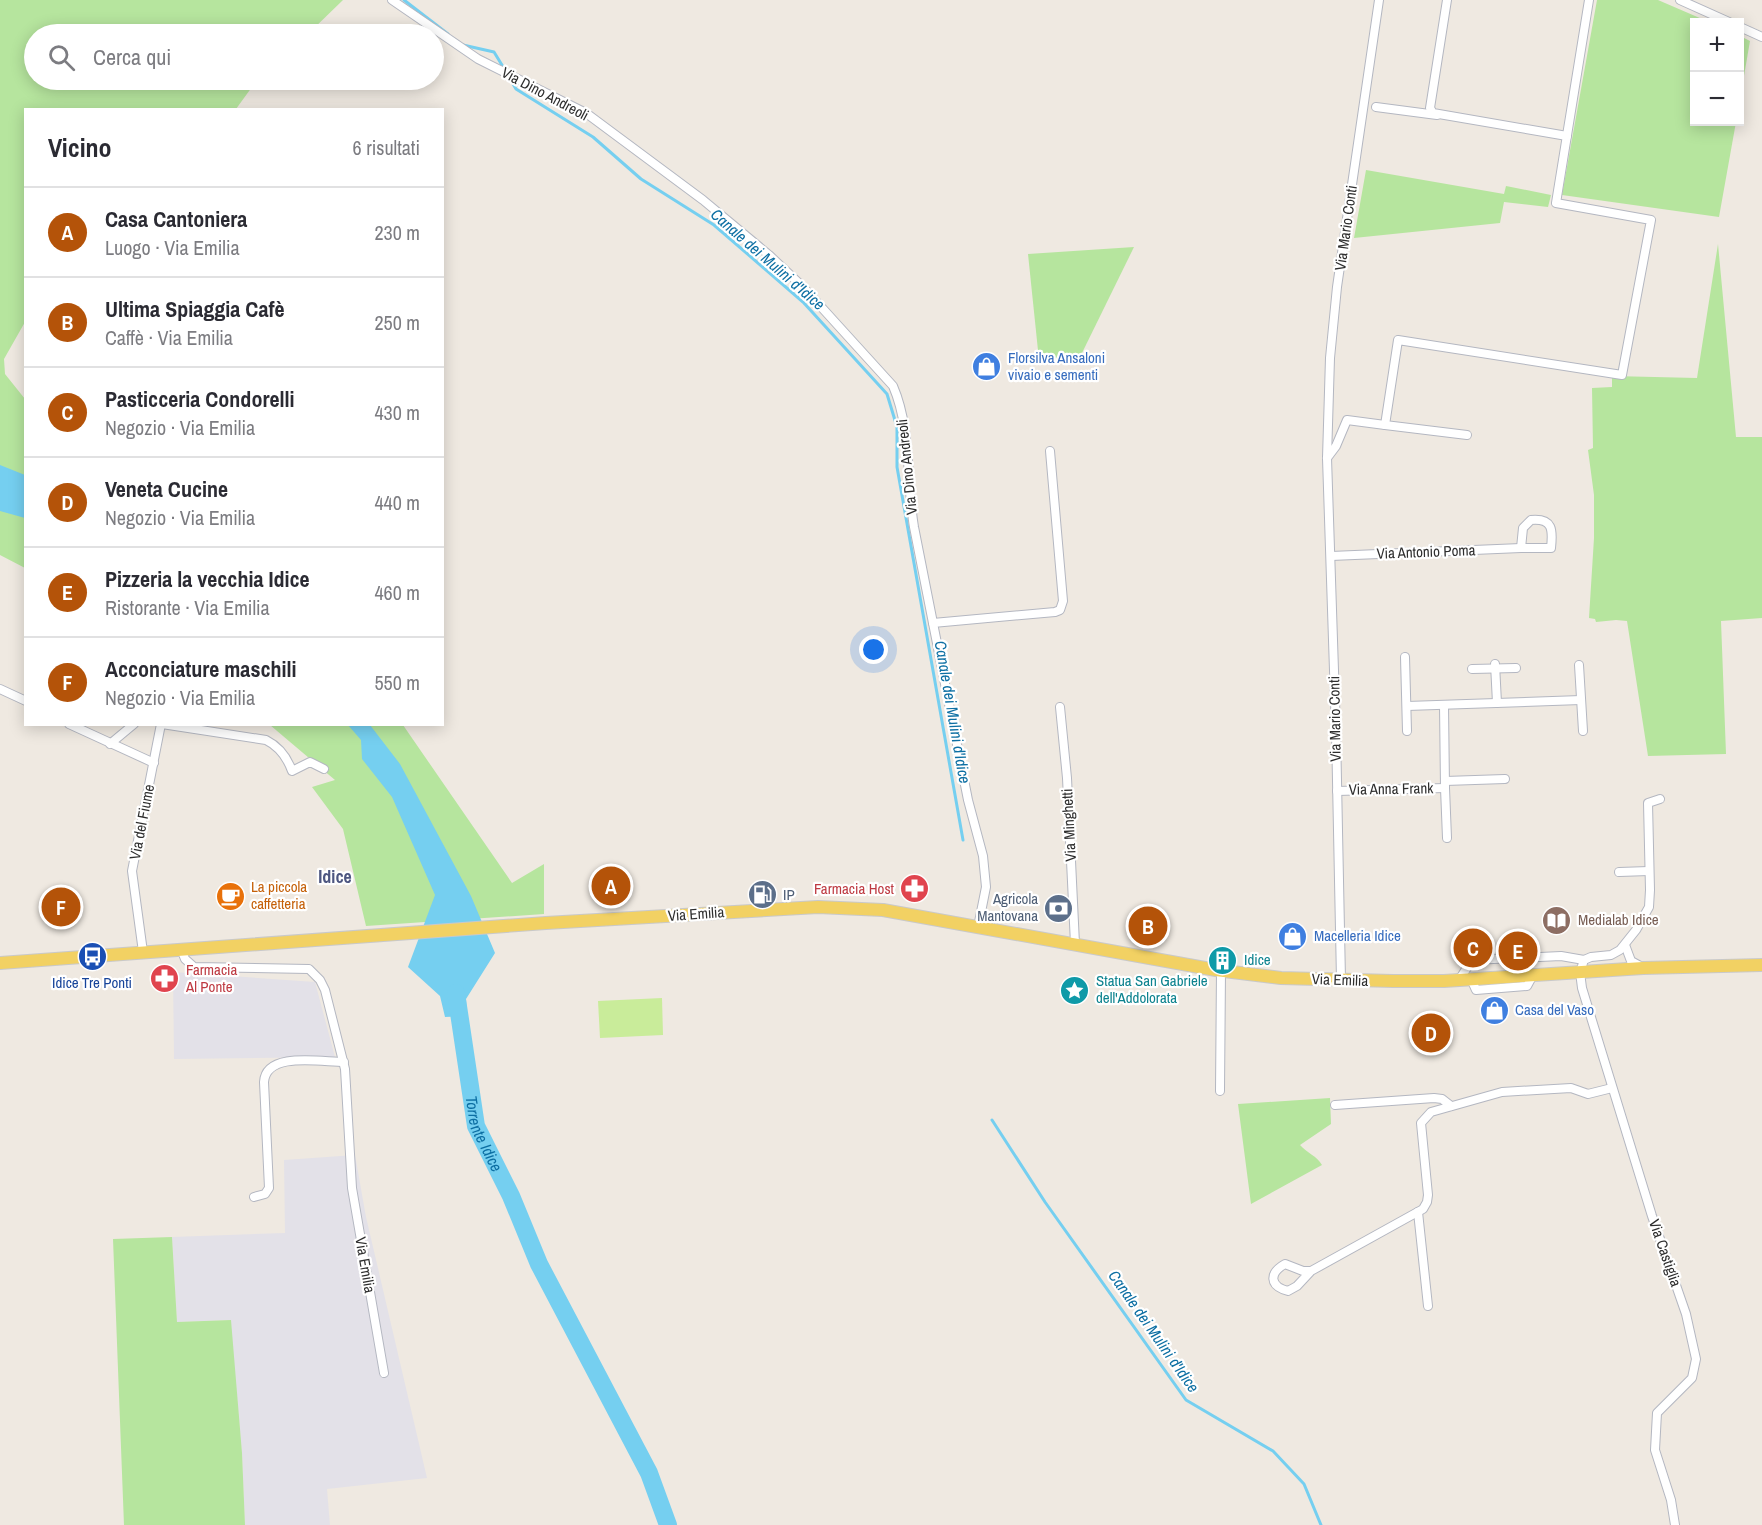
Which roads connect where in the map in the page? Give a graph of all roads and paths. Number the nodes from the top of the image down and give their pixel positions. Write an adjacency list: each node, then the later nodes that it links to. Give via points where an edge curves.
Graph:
1 (392, 0): 7 (street, Via Dino Andreoli)
2 (1379, 0): 17 (street, Via Mario Conti, via 1337,287 1329,358)
3 (1447, 0): 12 (street, via 1430,108)
4 (1589, 0): 13 (street)
5 (1680, 0): 6 (street)
6 (1721, 18)
7 (427, 24)
8 (1744, 29): 10 (street)
9 (444, 36): 20 (street, Via Dino Andreoli, via 478,59 586,113 703,201 804,288 892,387 905,424 909,498)
10 (1762, 37)
11 (1376, 107): 12 (street)
12 (1437, 115): 13 (street)
13 (1567, 136): 14 (street, via 1556,203 1651,220 1622,375 1398,340)
14 (1385, 425): 15 (street); 17 (street, via 1347,420)
15 (1467, 435)
16 (1050, 451): 20 (street, via 1063,601 1060,610)
17 (1327, 458): 19 (street, Via Mario Conti)
18 (1521, 548): 18 (street, Via Antonio Poma, via 1551,548 1548,523 1538,519 1526,524); 19 (street, Via Antonio Poma)
19 (1331, 556): 44 (street, Via Mario Conti)
20 (933, 623): 49 (street, Via Dino Andreoli, via 983,856 986,887)
21 (1405, 657): 32 (street)
22 (1579, 665): 28 (street)
23 (1496, 666): 24 (street); 25 (street); 29 (street)
24 (1516, 668)
25 (1472, 669)
26 (0, 689): 27 (street)
27 (24, 700)
28 (1581, 700): 29 (street); 38 (street)
29 (1497, 703): 30 (street)
30 (1444, 705): 32 (street); 43 (street, Via Anna Frank)
31 (1060, 706): 50 (street, Via Minghetti)
32 (1407, 706): 37 (street)
33 (73, 726): 39 (street, Via del Fiume)
34 (132, 726): 39 (street)
35 (162, 726): 40 (street, Via del Fiume)
36 (175, 726): 41 (street, Via del Fiume, via 266,740 276,745 292,771 310,762)
37 (1407, 730)
38 (1583, 731)
39 (110, 744): 40 (street, Via del Fiume)
40 (154, 763): 54 (street, Via del Fiume, via 132,871)
41 (324, 769)
42 (1505, 779): 43 (street, Via Anna Frank)
43 (1445, 784): 44 (street, Via Anna Frank); 46 (street, Via Anna Frank)
44 (1337, 791): 61 (street, Via Mario Conti)
45 (1660, 799): 47 (street, via 1648,803)
46 (1448, 838)
47 (1649, 871): 48 (street); 51 (street, via 1649,907)
48 (1619, 872)
49 (978, 927): 50 (main road, Via Emilia); 52 (main road, Via Emilia, via 883,910 818,907)
50 (1075, 944): 60 (main road, Via Emilia)
51 (1625, 945): 57 (street, Via Emilia, via 1616,954 1591,957); 59 (street, via 1631,961)
52 (203, 948): 53 (main road, Via Emilia); 58 (street, via 207,961)
53 (181, 949): 54 (main road, Via Emilia); 58 (street, Via Emilia, via 194,967)
54 (143, 952): 55 (main road, Via Emilia)
55 (0, 963)
56 (1762, 964): 59 (main road, Via Emilia)
57 (1582, 966): 59 (main road, Via Emilia); 62 (main road, Via Emilia, via 1533,975); 62 (street, Via Emilia, via 1570,956 1472,960); 64 (street, Via Castiglia, via 1585,997)
58 (218, 968): 63 (street, Via Emilia, via 312,971 325,990)
59 (1643, 968)
60 (1221, 971): 61 (main road, Via Emilia); 65 (street)
61 (1341, 980): 62 (main road, Via Emilia)
62 (1465, 980)
63 (344, 1062): 68 (street, via 282,1061 264,1074 269,1188 265,1194); 72 (street, Via Emilia, via 352,1188)
64 (1612, 1088): 67 (street, via 1588,1094 1571,1088 1502,1092); 73 (street, Via Castiglia, via 1686,1314 1696,1359 1692,1378 1657,1413 1655,1450)
65 (1220, 1091)
66 (1335, 1105): 67 (street, via 1434,1098)
67 (1451, 1106): 69 (street, via 1431,1112 1420,1123 1428,1195 1427,1203)
68 (254, 1197)
69 (1418, 1212): 70 (street); 71 (street)
70 (1311, 1271)
71 (1428, 1306)
72 (384, 1373)
73 (1675, 1525)

